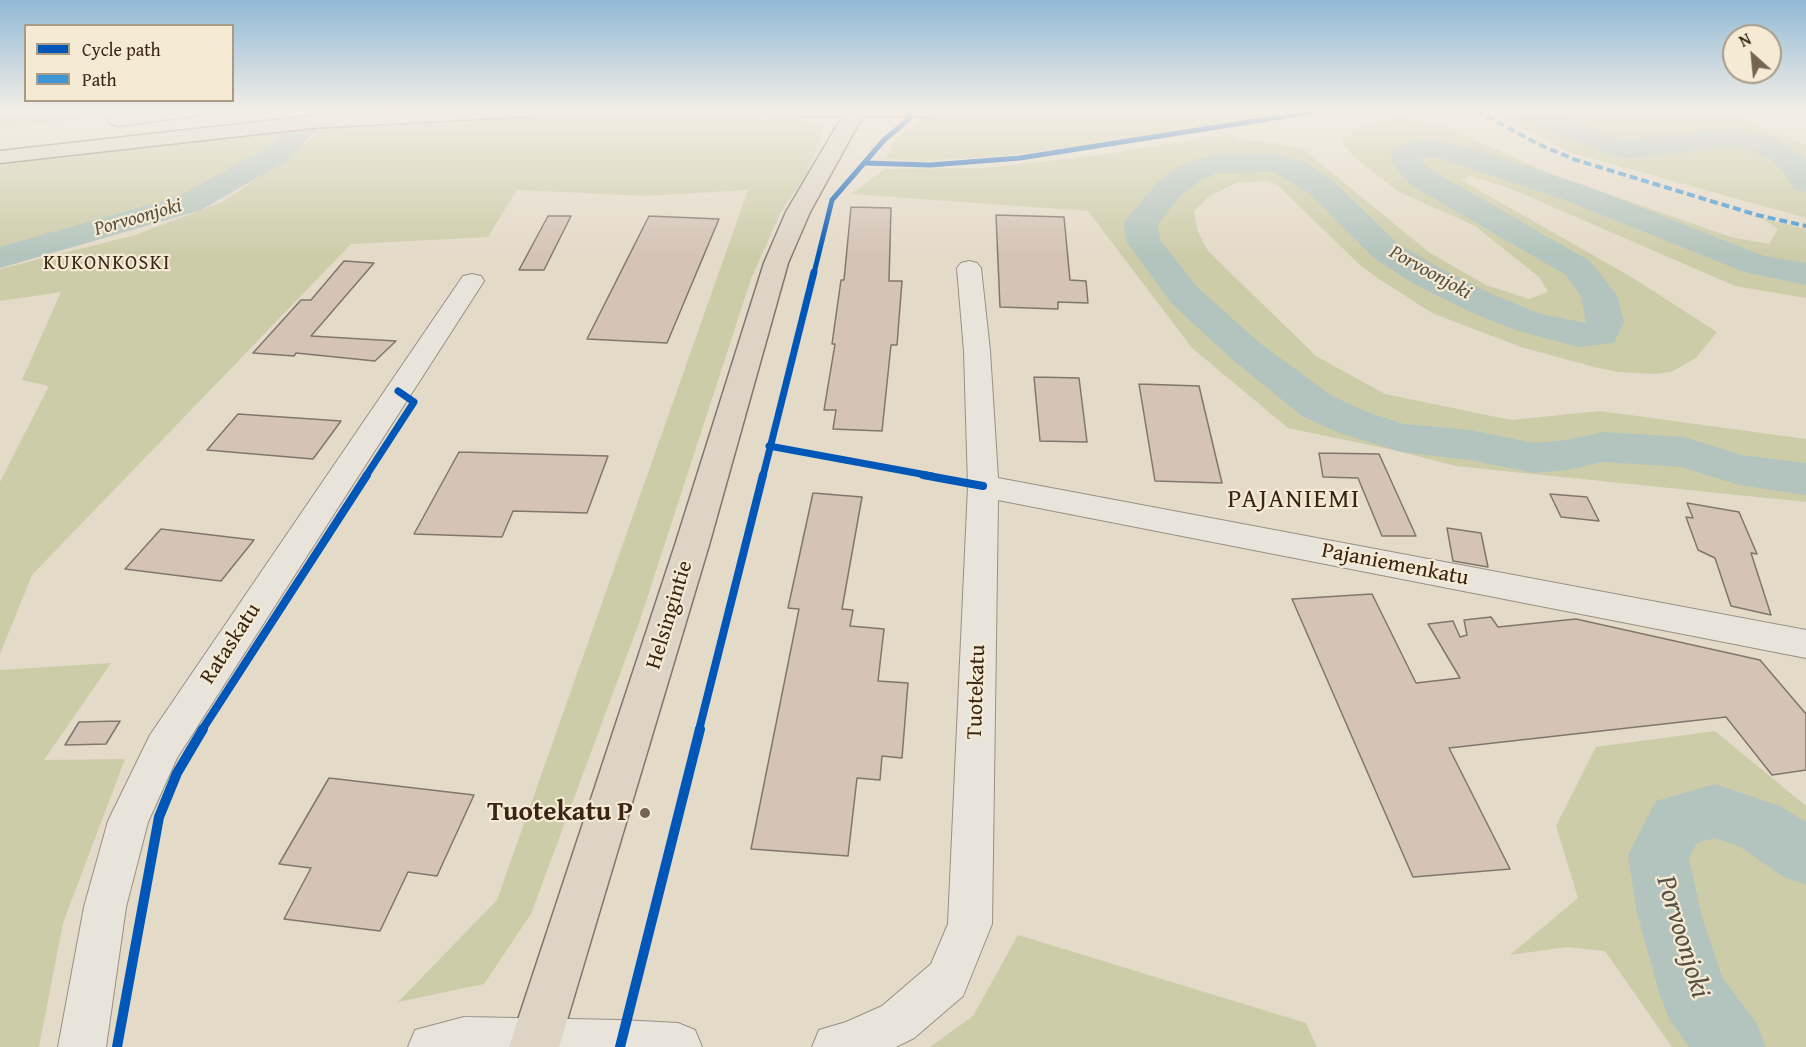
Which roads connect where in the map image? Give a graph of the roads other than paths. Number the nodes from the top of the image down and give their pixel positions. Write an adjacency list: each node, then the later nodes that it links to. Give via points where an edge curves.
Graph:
1 (827, 159): 3 (main road, Helsingintie)
2 (844, 159): 3 (main road, Helsingintie)
3 (814, 187): 8 (main road, Helsingintie, via 776,263 689,556)
4 (969, 268): 6 (street, Tuotekatu)
5 (472, 281): 9 (street, Rataskatu, via 163,747 122,842 105,907)
6 (983, 486): 7 (street, Pajaniemenkatu); 12 (street, Tuotekatu, via 970,924 947,980 898,1023)
7 (1806, 644)
8 (535, 1044): 10 (street, via 464,1040); 11 (street)
9 (82, 1047)
10 (432, 1047)
11 (678, 1047)
12 (836, 1047)

